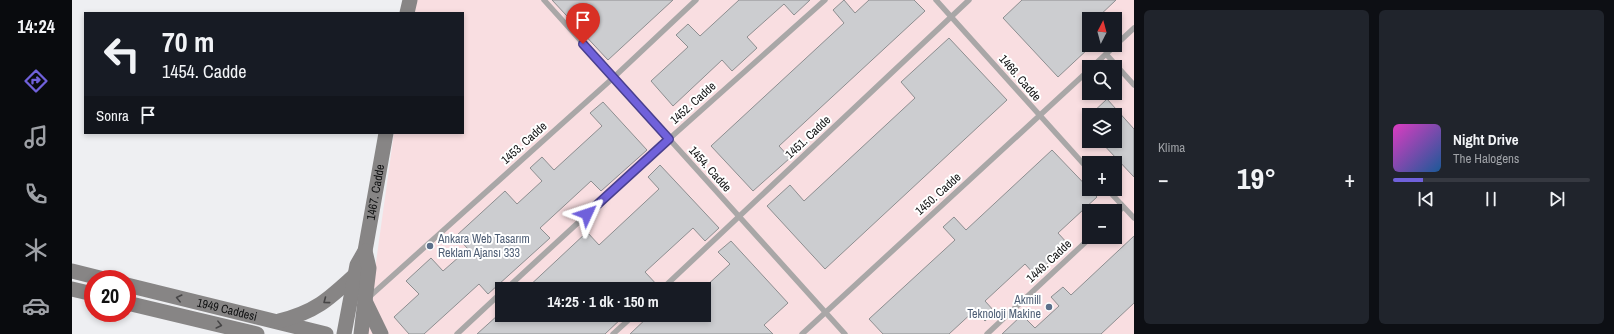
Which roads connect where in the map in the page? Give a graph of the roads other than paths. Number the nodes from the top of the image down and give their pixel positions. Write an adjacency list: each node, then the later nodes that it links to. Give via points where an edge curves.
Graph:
1 (410, 0): 7 (street)
2 (544, 0): 13 (lane, 1454. Cadde)
3 (696, 0): 13 (lane, 1453. Cadde)
4 (825, 0): 17 (lane, 1452. Cadde)
5 (936, 0): 8 (lane, 1466. Cadde)
6 (969, 0): 8 (lane, 1451. Cadde)
7 (407, 12)
8 (951, 17): 15 (lane, 1466. Cadde); 21 (lane, 1451. Cadde)
9 (1134, 28): 10 (lane)
10 (1106, 54): 11 (lane); 14 (lane)
11 (1100, 60)
12 (1082, 77): 15 (lane, 1450. Cadde)
13 (613, 78): 17 (lane, 1454. Cadde); 34 (lane, 1453. Cadde)
14 (1134, 85)
15 (1039, 117): 18 (lane, 1466. Cadde); 36 (lane, 1450. Cadde)
16 (386, 134): 24 (street, 1467. Cadde)
17 (669, 139): 21 (lane, 1454. Cadde); 28 (lane, 1452. Cadde)
18 (1082, 163)
19 (1113, 196): 20 (lane)
20 (1123, 207): 22 (lane)
21 (739, 217): 29 (lane, 1451. Cadde); 36 (lane, 1454. Cadde)
22 (1134, 218)
23 (1083, 244): 48 (lane, 1449. Cadde)
24 (365, 251): 27 (street, 1467. Cadde, via 356,265); 34 (street, 1467. Cadde, via 369,268)
25 (72, 271): 26 (street)
26 (84, 274)
27 (355, 275): 37 (street, one-way to 37, via 317,308); 41 (street, 1467. Cadde)
28 (514, 282)
29 (669, 282)
30 (136, 287): 37 (street, 1949 Caddesi, one-way to 30)
31 (72, 289): 32 (street)
32 (84, 292)
33 (495, 299): 44 (lane)
34 (365, 301): 42 (street, 1467. Cadde); 43 (street)
35 (136, 305): 39 (street, 1949 Caddesi, one-way to 39)
36 (826, 312): 46 (lane, 1450. Cadde); 47 (lane, 1454. Cadde)
37 (276, 322): 40 (street, 1949 Caddesi)
38 (626, 322): 45 (lane)
39 (257, 334)
40 (326, 334)
41 (344, 334)
42 (360, 334)
43 (381, 334)
44 (457, 334)
45 (613, 334)
46 (802, 334)
47 (845, 334)
48 (987, 334)

